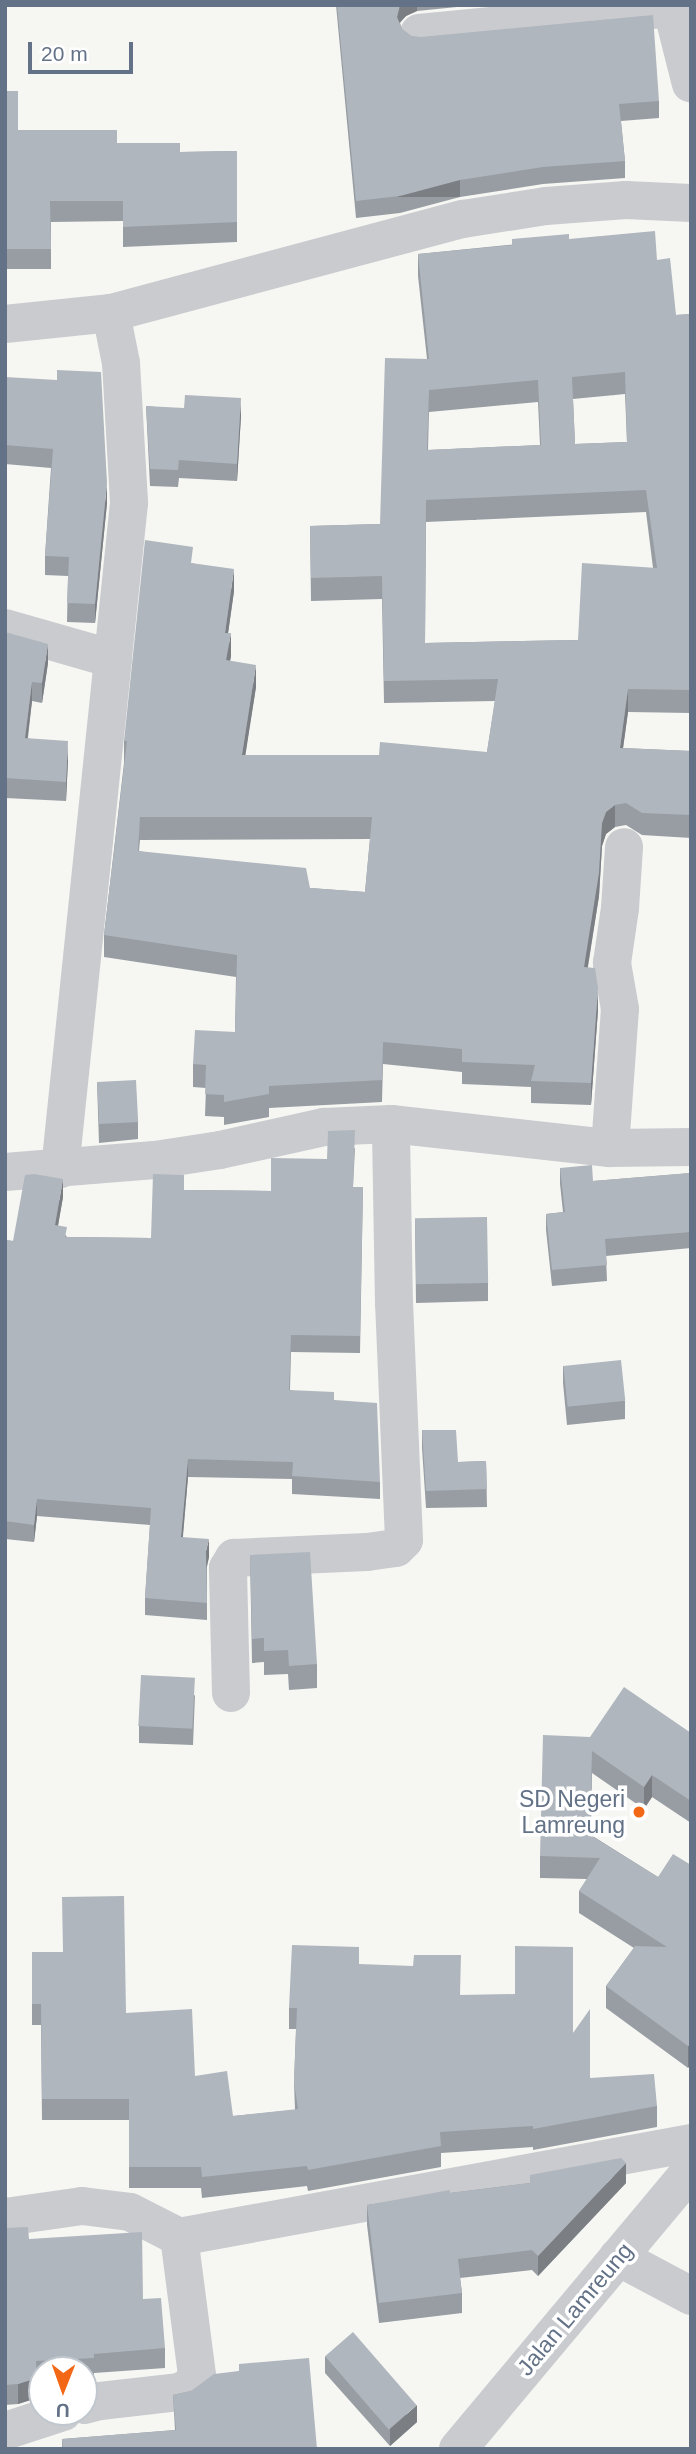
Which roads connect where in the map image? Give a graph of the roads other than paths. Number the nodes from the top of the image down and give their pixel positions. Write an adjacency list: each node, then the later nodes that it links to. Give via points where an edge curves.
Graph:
1 (672, 6): 2 (street); 3 (street)
2 (419, 33)
3 (691, 84)
4 (691, 203): 5 (street, via 626,200 463,219)
5 (111, 313): 6 (street); 8 (street, via 121,363 129,503)
6 (5, 324)
7 (5, 628): 8 (street)
8 (113, 659): 13 (street)
9 (624, 847): 12 (street, via 612,963 620,1009)
10 (391, 1124): 12 (street); 13 (street, via 324,1127 207,1152); 15 (street, via 404,1539 396,1548 367,1552 233,1559 228,1568)
11 (691, 1147): 12 (street)
12 (610, 1148)
13 (60, 1169): 14 (street)
14 (5, 1172)
15 (231, 1693)
16 (691, 2143): 19 (street)
17 (691, 2169): 20 (street, Jalan Lamreung)
18 (5, 2217): 19 (street, via 82,2206 130,2212)
19 (179, 2237): 22 (street, via 195,2383 180,2392)
20 (618, 2257): 21 (street); 25 (street, Jalan Lamreung)
21 (691, 2296)
22 (98, 2401)
23 (28, 2423): 24 (street)
24 (8, 2430)
25 (465, 2445)

